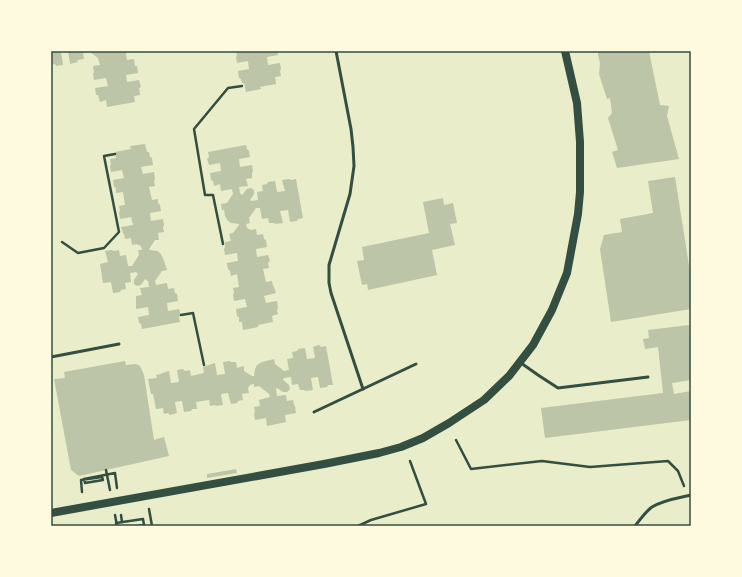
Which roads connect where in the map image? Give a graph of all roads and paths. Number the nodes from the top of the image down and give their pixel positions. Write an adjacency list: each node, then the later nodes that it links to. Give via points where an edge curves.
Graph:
1 (336, 51): 14 (lane, via 351,129 354,166 350,194 330,265 329,283)
2 (566, 51): 10 (main road, via 577,103 580,133 578,214 567,273 552,310 533,345)
3 (242, 86): 6 (path, via 228,88 194,130 205,195 214,195)
4 (115, 154): 5 (path, via 104,156 119,232 104,248 78,253)
5 (62, 242)
6 (223, 244)
7 (181, 315): 12 (path, via 193,313)
8 (119, 344): 9 (lane)
9 (51, 357)
10 (520, 362): 13 (lane, via 558,388); 24 (main road, via 484,400 423,438 401,447 324,464)
11 (416, 364): 14 (lane)
12 (204, 365)
13 (648, 377)
14 (363, 389): 15 (lane)
15 (314, 412)
16 (456, 440): 22 (path, via 471,469 542,461 590,467 668,461 678,471)
17 (410, 461): 30 (path, via 426,504)
18 (106, 470): 19 (path)
19 (107, 474): 20 (path, via 115,473); 21 (path, via 84,479 84,483 103,480 102,476 86,480 81,480)
20 (117, 488)
21 (82, 492)
22 (689, 495): 31 (lane, via 652,507)
23 (149, 509): 29 (path)
24 (51, 513)
25 (120, 515): 26 (path)
26 (122, 522): 27 (path); 28 (path, via 143,519 144,525)
27 (116, 523)
28 (137, 526)
29 (152, 526)
30 (358, 526)
31 (635, 526)

